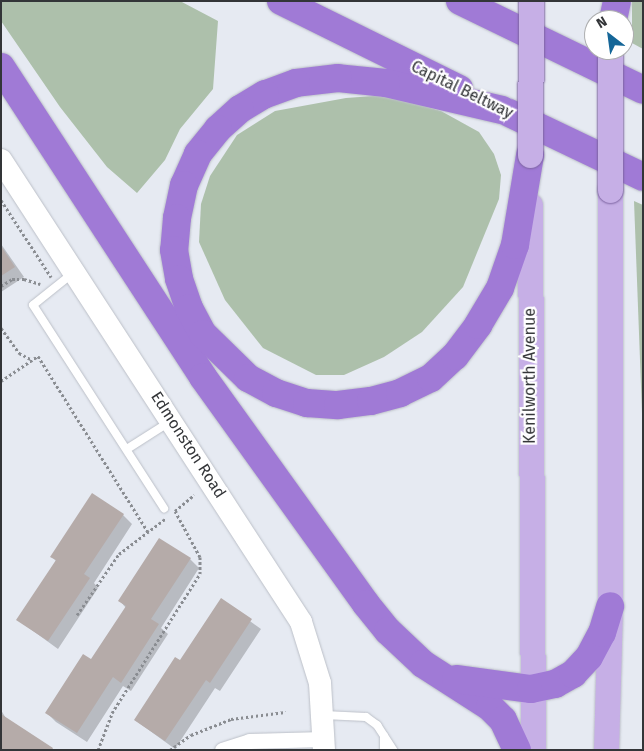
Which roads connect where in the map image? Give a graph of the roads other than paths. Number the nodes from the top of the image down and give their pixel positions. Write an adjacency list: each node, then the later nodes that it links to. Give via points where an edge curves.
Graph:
1 (281, 1): 8 (highway, Capital Beltway)
2 (531, 1): 9 (main road, Kenilworth Avenue, bridge)
3 (463, 3): 6 (highway); 7 (highway)
4 (610, 60): 16 (main road, bridge)
5 (1, 67): 17 (highway, via 203,377 275,479 388,632 423,664)
6 (643, 71)
7 (643, 90)
8 (502, 110): 9 (highway, via 386,83 338,78 296,83 265,94 240,109 198,154 184,185 177,218 174,250 179,280 203,334 248,378 276,393 307,402 338,405 371,401 400,393 431,378 455,356 500,288 515,245); 11 (highway, Capital Beltway)
9 (530, 155): 18 (main road, Kenilworth Avenue)
10 (1, 160): 12 (street, Edmonston Road)
11 (643, 177)
12 (75, 272): 13 (street, Edmonston Road); 14 (lane, via 33,305)
13 (172, 420): 14 (lane); 19 (street, Edmonston Road, via 301,622 317,668)
14 (127, 450): 15 (lane)
15 (164, 508)
16 (610, 606): 18 (highway, via 602,633 589,657 573,674 555,684); 27 (main road)
17 (442, 676): 18 (highway, via 484,685); 25 (highway, via 496,713 512,734)
18 (531, 689): 26 (main road, Kenilworth Avenue)
19 (323, 715): 20 (lane, via 362,715 377,725); 21 (street, Edmonston Road)
20 (384, 736): 23 (lane); 24 (lane)
21 (324, 744): 22 (street, via 249,741)
22 (222, 750)
23 (384, 750)
24 (393, 750)
25 (517, 750)
26 (533, 750)
27 (606, 750)

